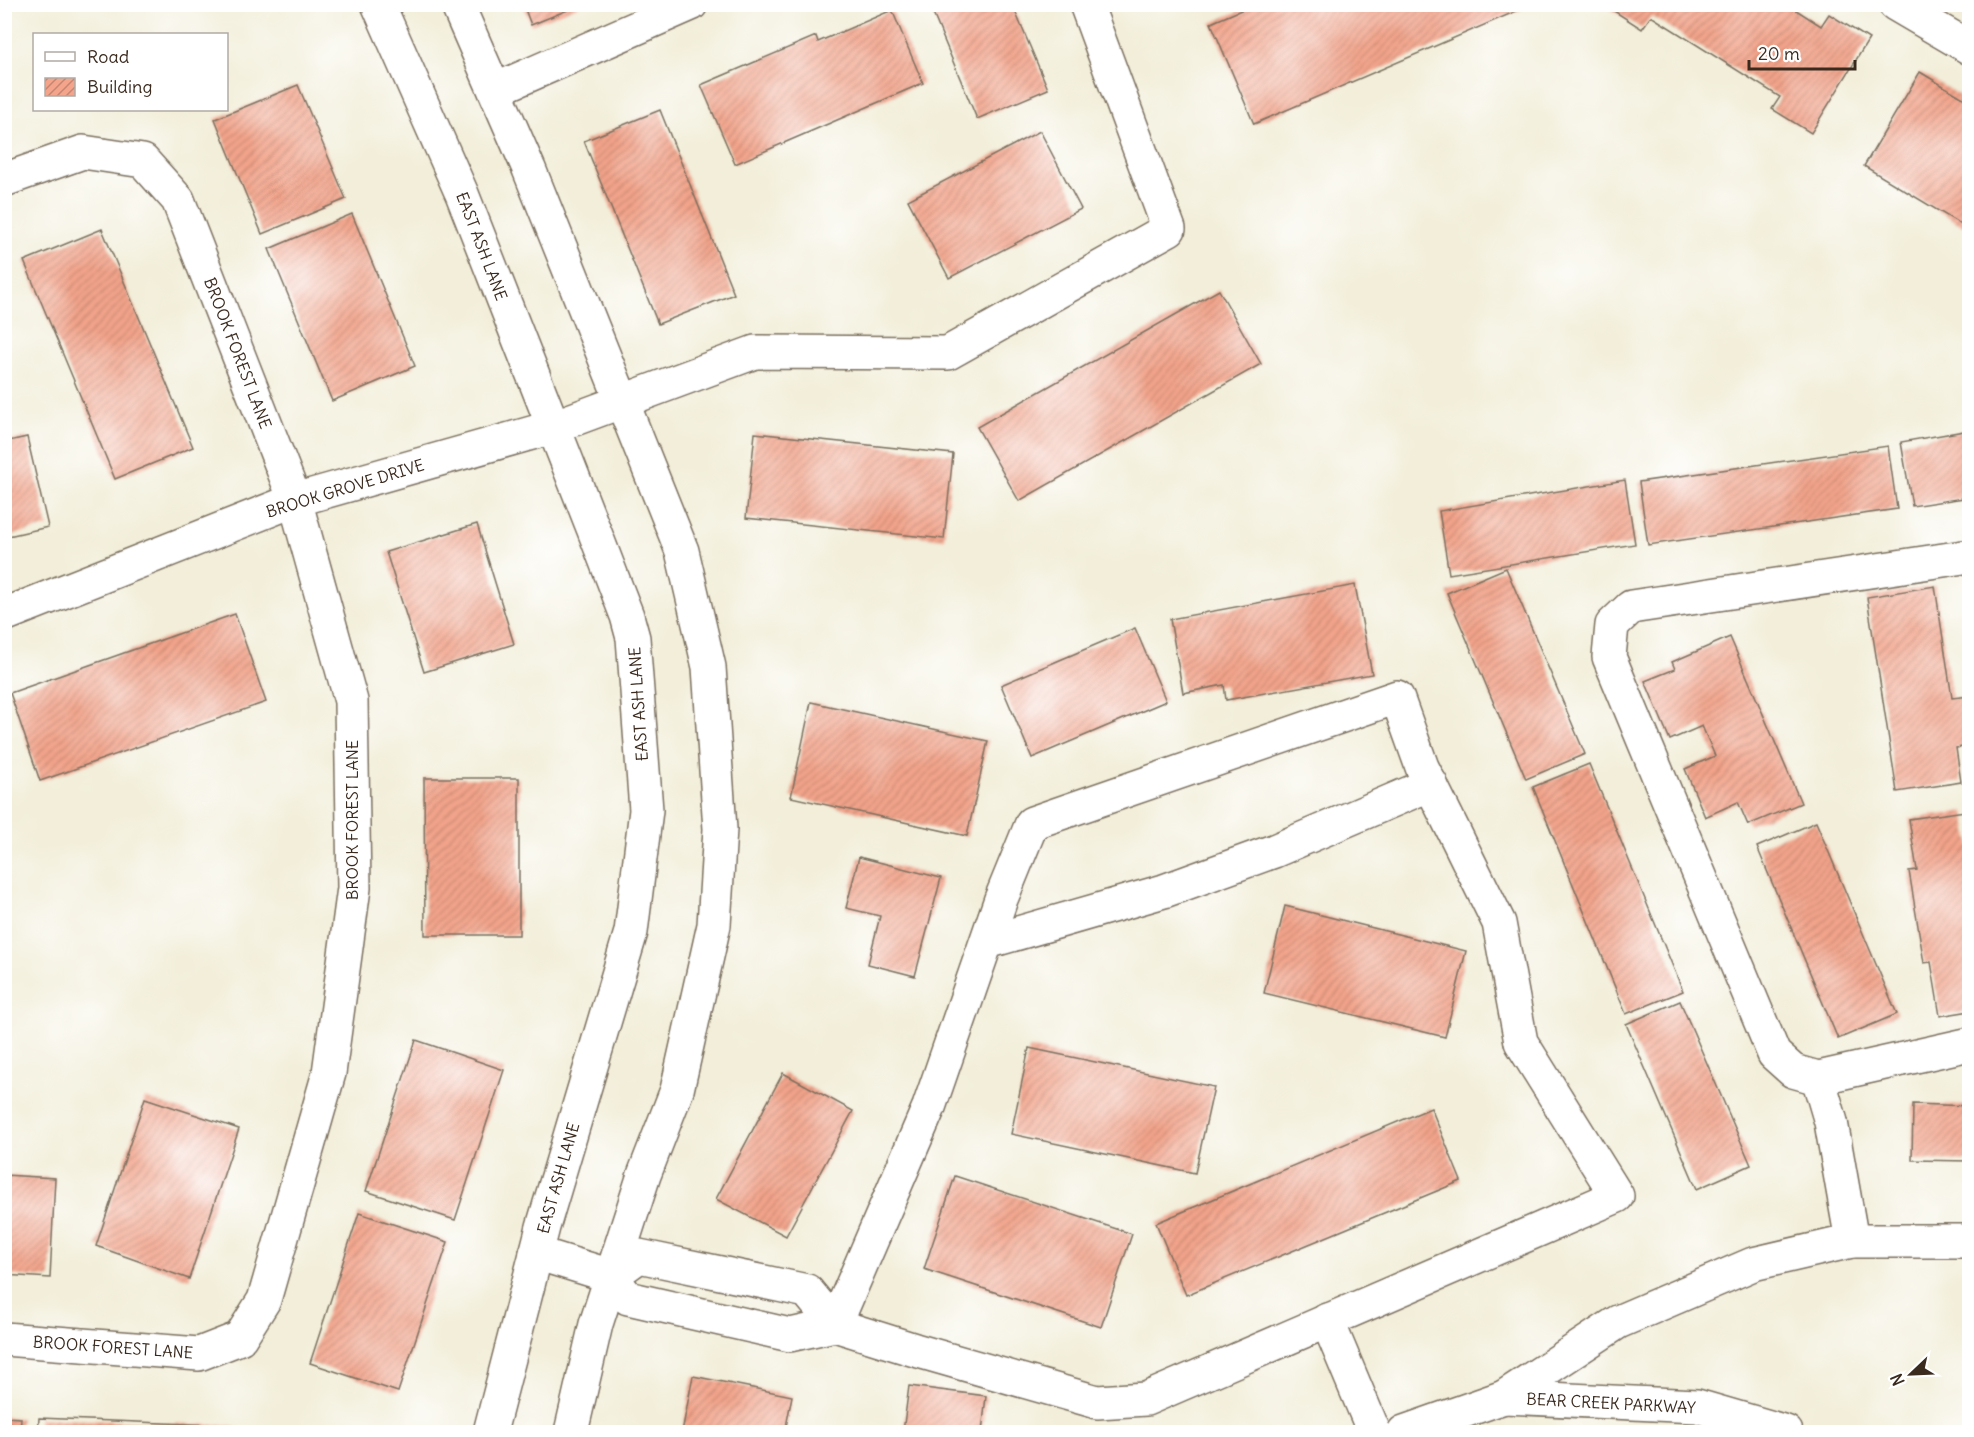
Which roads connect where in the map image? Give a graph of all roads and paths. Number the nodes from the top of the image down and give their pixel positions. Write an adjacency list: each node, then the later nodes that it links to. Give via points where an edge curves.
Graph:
1 (378, 4): 10 (street, EAST ASH LANE, via 462,194)
2 (457, 4): 7 (street)
3 (690, 4): 7 (street)
4 (1086, 4): 9 (street, BROOK GROVE DRIVE, via 1169,229 948,354 755,352)
5 (1895, 4): 6 (street)
6 (1970, 48)
7 (495, 90): 9 (street)
8 (4, 180): 11 (street, BROOK FOREST LANE, via 83,152 143,161 178,200)
9 (623, 401): 10 (street, BROOK GROVE DRIVE); 21 (street, via 686,563 709,667 720,829 714,925 677,1090)
10 (553, 427): 11 (street, BROOK GROVE DRIVE); 20 (street, EAST ASH LANE, via 633,638 646,810 632,932)
11 (295, 500): 13 (street, BROOK GROVE DRIVE); 24 (street, BROOK FOREST LANE, via 351,701 354,888 329,1073 264,1300 240,1338 200,1354)
12 (1970, 556): 17 (street, via 1631,608 1612,624 1609,657 1774,1054 1793,1071)
13 (4, 615)
14 (1431, 784): 15 (street, via 1274,851 1164,891); 15 (street, via 1397,697 1032,823); 22 (street, via 1499,923 1521,1042 1617,1196)
15 (987, 942): 23 (street, via 928,1107)
16 (1970, 1044): 17 (street)
17 (1818, 1078): 18 (street, via 1831,1122)
18 (1852, 1242): 19 (street, BEAR CREEK PARKWAY); 25 (street, BEAR CREEK PARKWAY, via 1753,1264 1618,1322)
19 (1970, 1242)
20 (536, 1253): 21 (street); 26 (street, EAST ASH LANE)
21 (611, 1276): 23 (street, via 628,1298 790,1335); 23 (street, via 639,1256 807,1291); 27 (street)
22 (1327, 1320): 23 (street, via 1146,1399 1097,1402); 28 (street)
23 (835, 1325)
24 (4, 1339)
25 (1504, 1397): 29 (street, BEAR CREEK PARKWAY); 30 (street, BEAR CREEK PARKWAY, via 1697,1406)
26 (490, 1432)
27 (571, 1432)
28 (1374, 1432)
29 (1404, 1432)
30 (1786, 1432)

